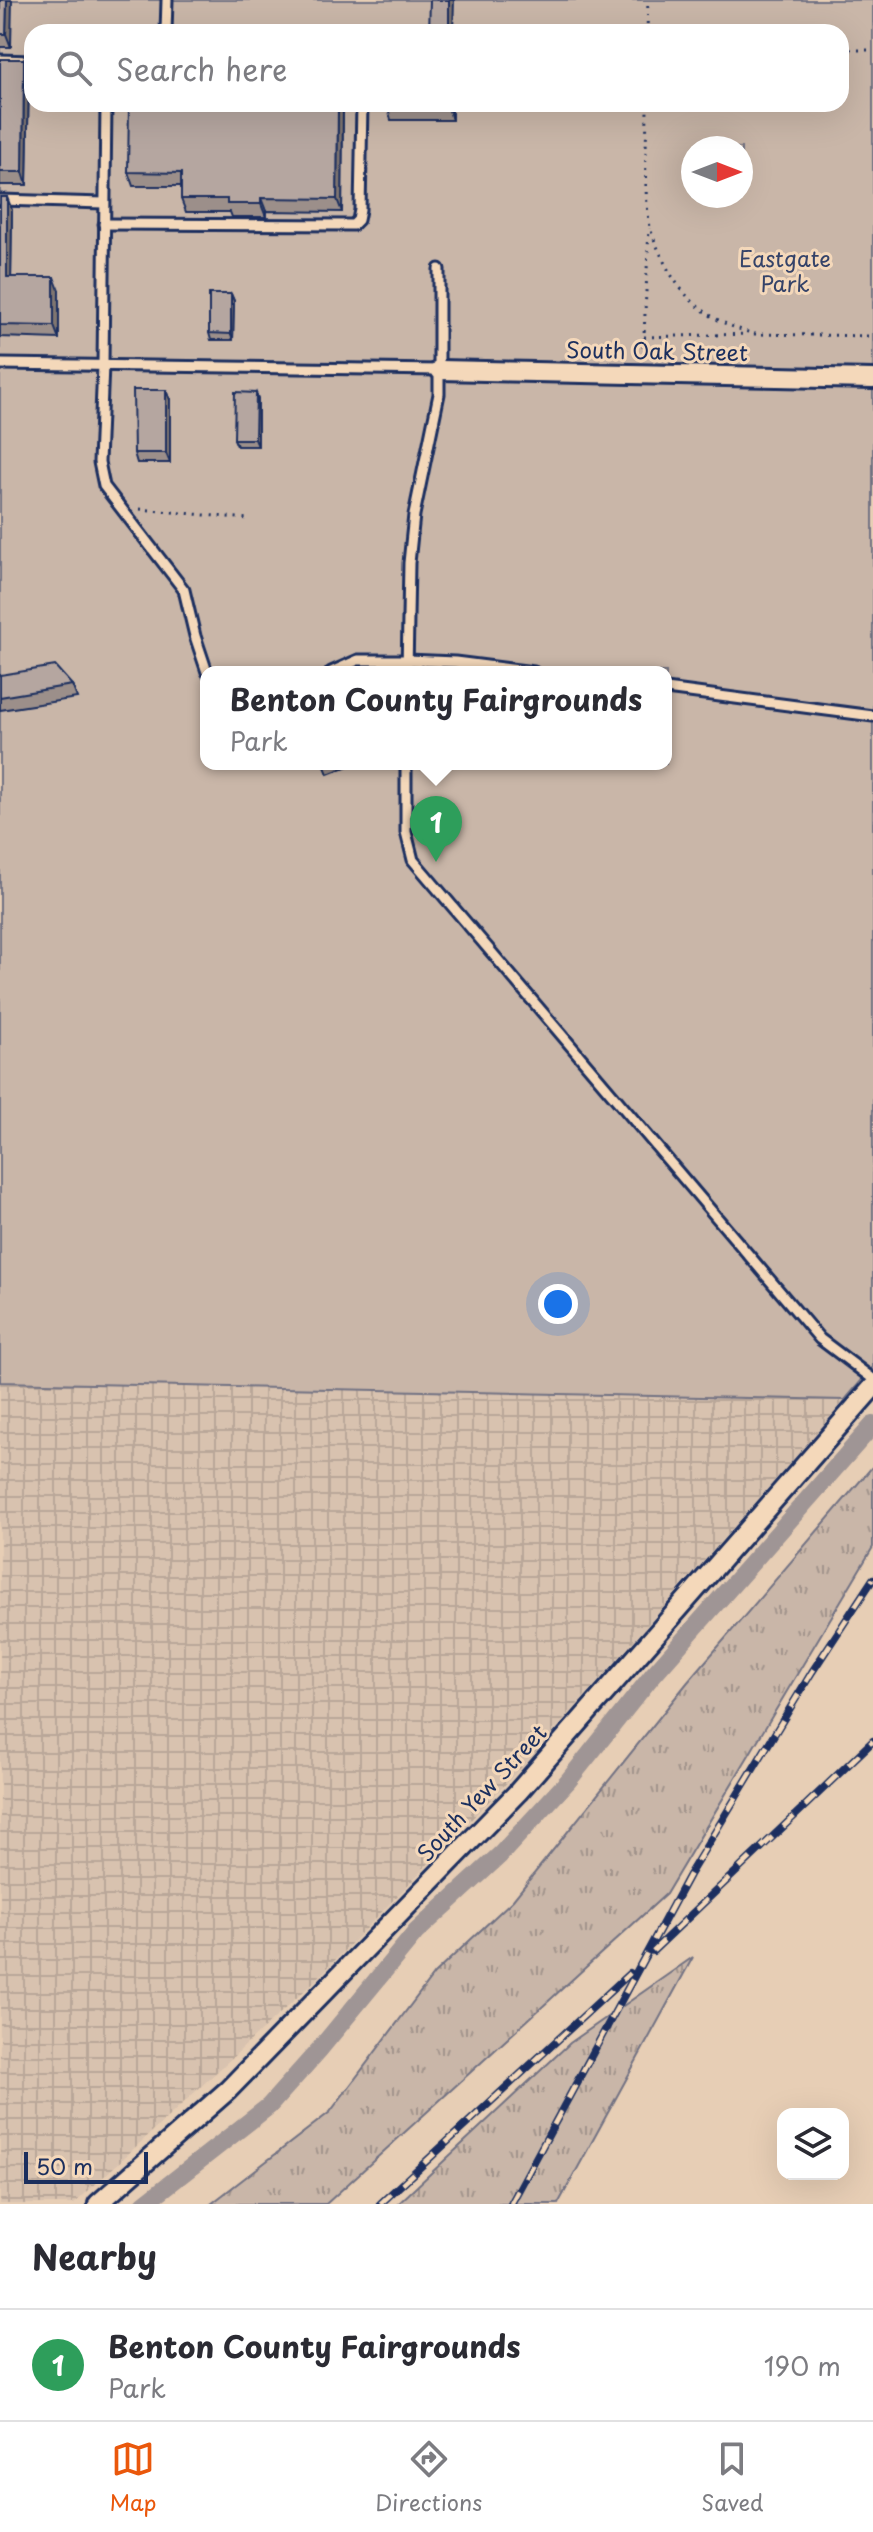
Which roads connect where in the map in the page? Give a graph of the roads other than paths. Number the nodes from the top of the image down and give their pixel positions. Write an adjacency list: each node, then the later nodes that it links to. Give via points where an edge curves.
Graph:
1 (167, 0): 2 (lane)
2 (166, 24)
3 (0, 60): 4 (lane)
4 (24, 61)
5 (106, 112): 8 (lane)
6 (362, 112): 9 (lane, via 360,210 353,225)
7 (0, 200): 8 (lane)
8 (104, 203): 9 (lane)
9 (104, 224): 12 (lane)
10 (439, 269): 13 (lane)
11 (0, 364): 12 (lane)
12 (103, 365): 13 (lane); 16 (lane, via 99,462 104,486 184,590)
13 (440, 370): 14 (street, South Oak Street); 15 (lane, via 414,515)
14 (873, 379)
15 (408, 660): 17 (lane, via 358,660); 18 (lane); 19 (lane)
16 (205, 666)
17 (344, 666)
18 (408, 666)
19 (487, 666)
20 (672, 690): 21 (lane)
21 (873, 716)
22 (406, 770): 23 (lane, via 406,832 413,860 820,1339)
23 (873, 1379)
24 (873, 1387): 25 (street, South Yew Street, via 518,1792 228,2090)
25 (98, 2204)

